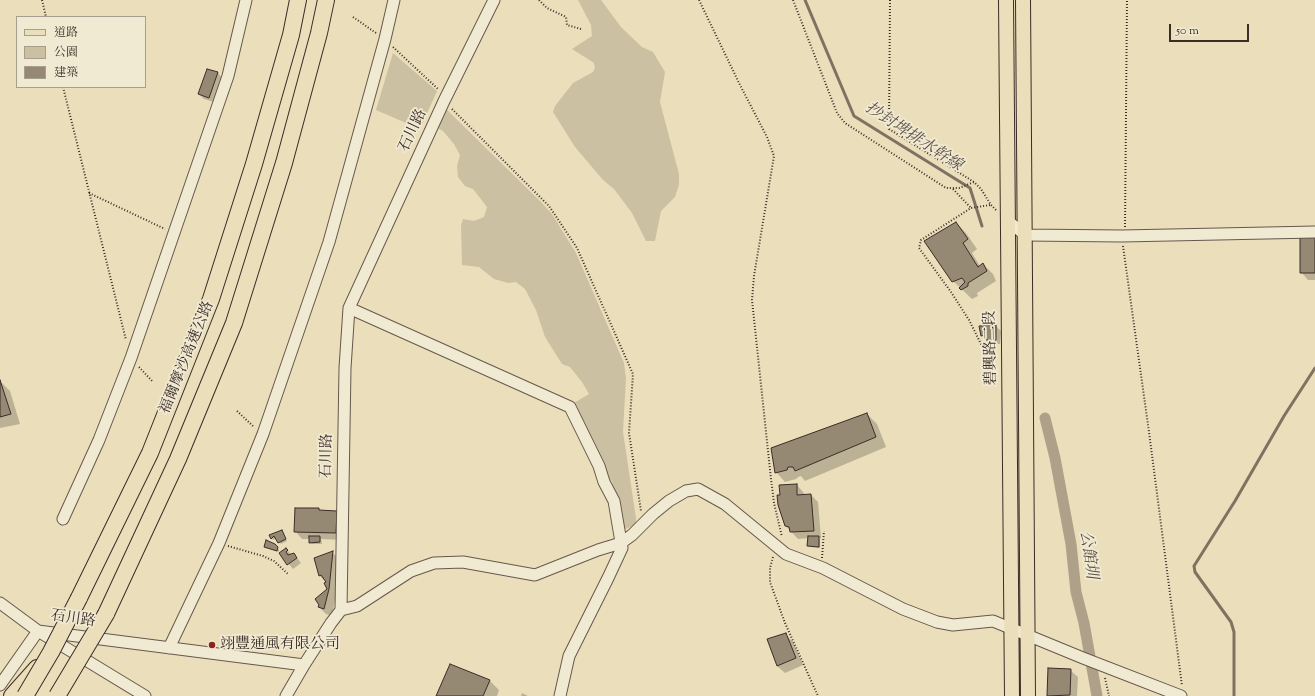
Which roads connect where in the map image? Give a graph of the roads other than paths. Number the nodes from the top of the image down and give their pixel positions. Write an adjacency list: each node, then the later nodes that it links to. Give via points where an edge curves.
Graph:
1 (246, 0): 12 (street, via 228,76 132,358)
2 (298, 0): 20 (highway, 福爾摩沙高速公路, bridge, via 291,35 254,164 211,299 150,453)
3 (326, 0): 26 (highway, 福爾摩沙高速公路, bridge, via 284,163 234,323 178,459 106,614)
4 (394, 0): 19 (street, via 330,242 262,434 219,543)
5 (494, 0): 11 (street, 石川路, via 444,101)
6 (1006, 0): 8 (main road, 碧興路二段)
7 (1023, 0): 10 (main road)
8 (1008, 220): 10 (street); 16 (main road, 碧興路二段)
9 (1315, 232): 10 (street, via 1122,236)
10 (1025, 235): 18 (main road)
11 (349, 308): 13 (street, via 570,407 614,501); 15 (street, 石川路, via 345,368)
12 (63, 519)
13 (621, 543): 15 (street, via 535,575 463,562 434,563 411,571 357,606); 16 (street, via 669,501 686,491 698,489 725,504 786,554 820,567 903,609 953,626 993,621); 29 (street, via 622,548 569,656)
14 (0, 603): 17 (street)
15 (342, 610): 21 (street)
16 (1011, 629): 18 (street); 30 (main road, 碧興路二段)
17 (38, 631): 19 (street, 石川路); 22 (street); 27 (street)
18 (1028, 636): 23 (street, via 1099,664); 31 (main road)
19 (169, 648): 21 (street, 石川路)
20 (51, 652): 24 (highway, bridge); 25 (highway, 福爾摩沙高速公路, bridge)
21 (304, 665): 28 (street)
22 (0, 685)
23 (1182, 692)
24 (12, 696)
25 (25, 696)
26 (57, 696)
27 (145, 696)
28 (286, 696)
29 (560, 696)
30 (1012, 696)
31 (1028, 696)

